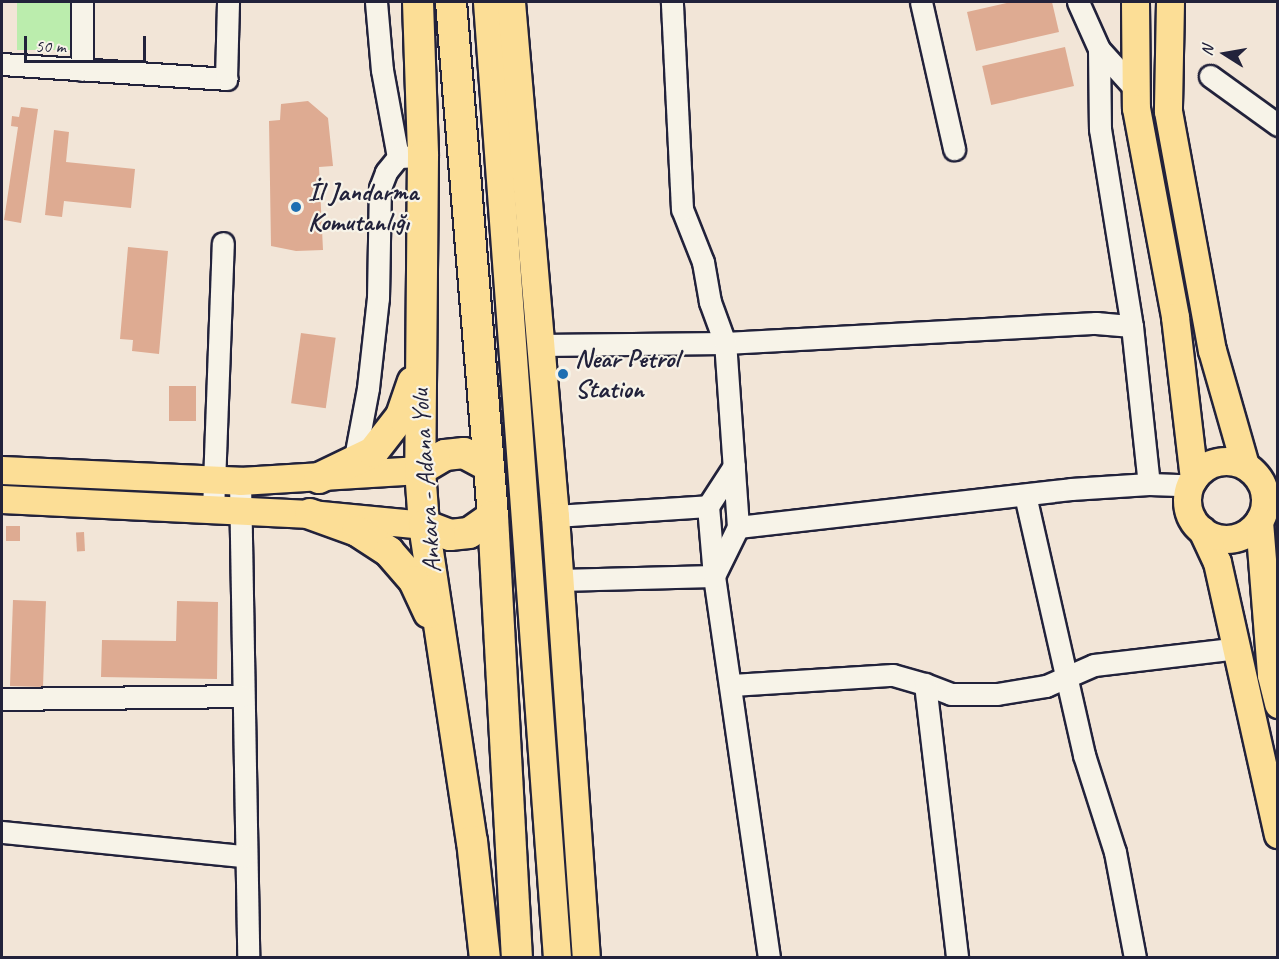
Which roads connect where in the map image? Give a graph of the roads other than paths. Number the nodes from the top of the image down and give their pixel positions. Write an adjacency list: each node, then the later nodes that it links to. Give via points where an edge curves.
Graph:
1 (82, 2): 15 (street)
2 (228, 2): 15 (street, via 226,79)
3 (376, 2): 20 (street, via 382,70)
4 (418, 2): 20 (highway, Ankara - Adana Yolu)
5 (451, 2): 28 (highway)
6 (487, 2): 45 (main road)
7 (511, 2): 24 (main road)
8 (672, 2): 23 (street, via 682,209 703,262)
9 (921, 2): 19 (street)
10 (1078, 2): 13 (street)
11 (1135, 2): 17 (main road)
12 (1170, 2): 27 (main road, via 1168,111 1212,350)
13 (1099, 50): 17 (street); 22 (street, via 1101,129)
14 (2, 64): 15 (street)
15 (82, 69)
16 (1210, 76): 18 (street)
17 (1136, 90): 36 (main road, via 1175,317)
18 (1278, 124)
19 (954, 149)
20 (411, 156): 25 (highway, Ankara - Adana Yolu); 26 (street, via 386,172 380,188 378,298 368,388)
21 (223, 243): 33 (street)
22 (1132, 326): 23 (street, via 1096,323); 35 (street)
23 (725, 343): 24 (street); 29 (street)
24 (539, 345): 44 (main road)
25 (420, 362): 26 (highway, via 401,416 373,452); 31 (highway, Ankara - Adana Yolu)
26 (354, 463): 32 (highway)
27 (1245, 465): 36 (main road, via 1225,460 1212,463); 40 (main road, via 1260,479)
28 (488, 466): 31 (highway, via 464,453 445,455); 43 (highway)
29 (734, 466): 39 (street); 47 (street)
30 (2, 470): 33 (main road)
31 (420, 470): 32 (main road); 46 (highway, Ankara - Adana Yolu)
32 (319, 478): 34 (main road)
33 (213, 480): 34 (main road); 41 (street)
34 (240, 481): 41 (street)
35 (1149, 484): 36 (street); 37 (street)
36 (1191, 484): 48 (main road, via 1188,507)
37 (1025, 495): 47 (street); 55 (street)
38 (2, 499): 41 (main road)
39 (708, 506): 44 (street); 49 (street)
40 (1267, 507): 48 (main road, via 1237,538 1220,538); 54 (main road)
41 (226, 511): 42 (main road); 58 (street)
42 (310, 514): 46 (main road); 52 (highway, via 357,531 389,552 414,581)
43 (493, 516): 46 (highway, via 469,533 450,535); 66 (highway)
44 (555, 516): 45 (main road); 50 (main road)
45 (526, 519): 51 (main road)
46 (424, 525): 52 (highway, Ankara - Adana Yolu)
47 (738, 527): 49 (street)
48 (1202, 530): 53 (main road, via 1217,562)
49 (714, 576): 50 (street); 56 (street)
50 (559, 580): 51 (main road); 68 (main road)
51 (531, 582): 67 (main road)
52 (441, 641): 65 (highway, Ankara - Adana Yolu, via 472,841)
53 (1238, 648): 55 (street, via 1094,665); 62 (main road)
54 (1275, 676): 60 (main road)
55 (1066, 679): 57 (street, via 1046,687 997,694 951,694); 71 (street, via 1084,755 1115,852)
56 (732, 684): 57 (street, via 892,675); 69 (street)
57 (926, 684): 70 (street)
58 (242, 696): 59 (street); 63 (street)
59 (2, 699)
60 (1278, 704)
61 (2, 832): 63 (street)
62 (1278, 834)
63 (244, 856): 64 (street)
64 (248, 957)
65 (485, 957)
66 (517, 957)
67 (557, 957)
68 (586, 957)
69 (769, 957)
70 (957, 957)
71 (1135, 957)

